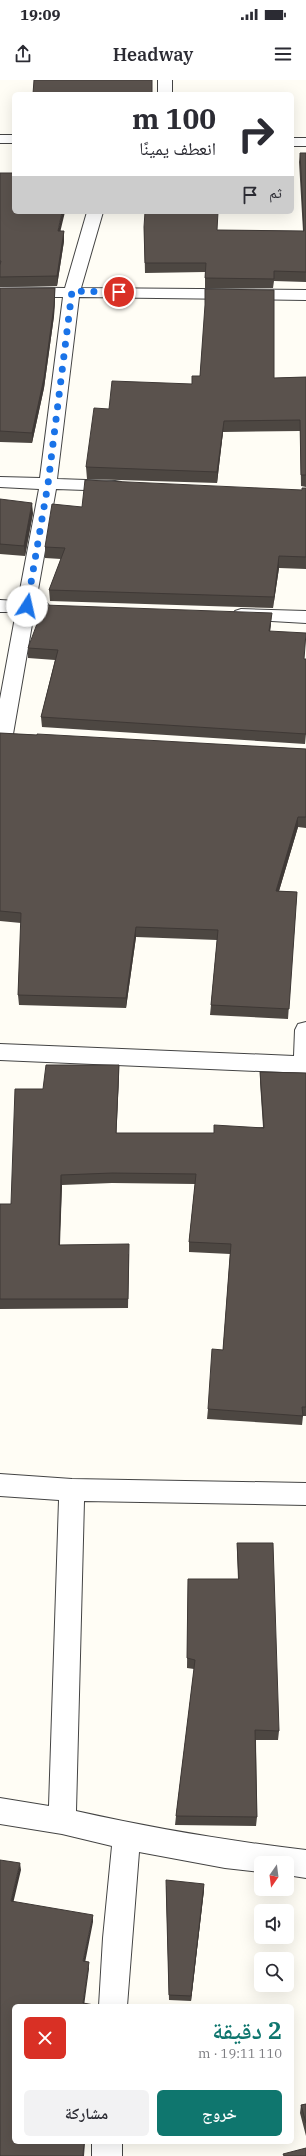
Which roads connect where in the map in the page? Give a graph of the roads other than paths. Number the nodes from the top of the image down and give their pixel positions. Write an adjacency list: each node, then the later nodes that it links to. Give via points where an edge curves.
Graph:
1 (165, 80): 2 (street)
2 (165, 92)
3 (0, 139): 4 (street)
4 (12, 139)
5 (294, 142): 6 (street)
6 (306, 142)
7 (94, 214): 8 (street)
8 (72, 291): 9 (street); 10 (street); 12 (street)
9 (0, 292)
10 (306, 295)
11 (0, 482): 12 (street)
12 (48, 484): 13 (street); 15 (street)
13 (134, 487)
14 (0, 606): 15 (street)
15 (27, 606): 16 (street); 19 (street)
16 (58, 608)
17 (226, 614): 18 (street)
18 (306, 618)
19 (7, 734)
20 (306, 1030): 22 (street)
21 (0, 1052): 22 (street)
22 (305, 1065)
23 (0, 1485): 24 (street)
24 (72, 1490): 25 (street); 27 (street)
25 (306, 1494)
26 (0, 1811): 27 (street)
27 (62, 1821): 28 (street)
28 (127, 1836): 29 (street, via 225,1854); 30 (street)
29 (306, 1864)
30 (113, 2004)
31 (107, 2144): 32 (street)
32 (106, 2156)

